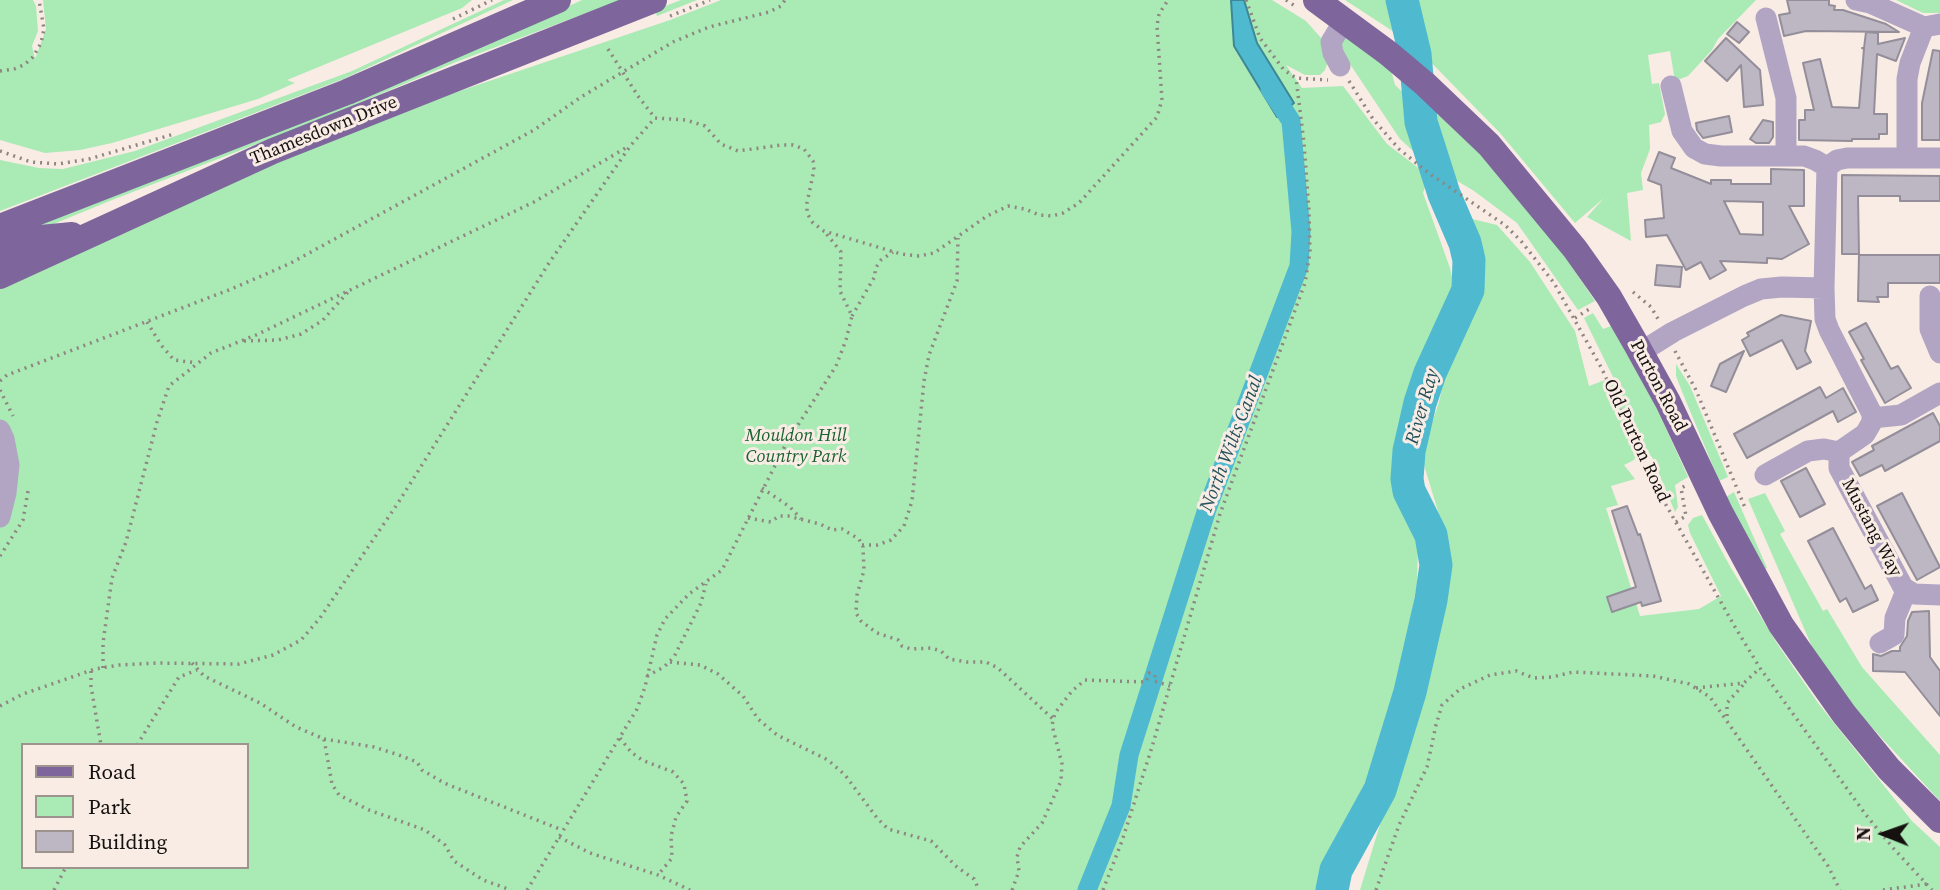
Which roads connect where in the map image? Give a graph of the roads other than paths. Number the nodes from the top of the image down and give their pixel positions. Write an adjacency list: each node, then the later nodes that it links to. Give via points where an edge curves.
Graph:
1 (558, 0): 14 (main road, Thamesdown Drive, via 347,92)
2 (654, 0): 15 (main road, Thamesdown Drive, via 284,146)
3 (1316, 0): 6 (main road, Purton Road)
4 (1856, 0): 7 (street)
5 (1766, 18): 10 (street, via 1786,98)
6 (1345, 19): 8 (street, via 1331,43); 20 (main road, Purton Road, via 1425,84 1489,145 1598,280)
7 (1932, 25): 11 (street, via 1909,70)
8 (1342, 69)
9 (1671, 86): 10 (street, via 1672,132 1694,148 1721,156)
10 (1786, 155): 13 (street, via 1810,157)
11 (1907, 158): 12 (street); 13 (street, via 1847,158)
12 (1940, 158)
13 (1827, 167): 18 (street)
14 (0, 227)
15 (91, 232): 16 (main road, via 41,238); 17 (main road, Thamesdown Drive)
16 (0, 252)
17 (0, 276)
18 (1824, 288): 20 (street, via 1761,289); 23 (street, via 1829,330)
19 (1930, 296): 21 (street, via 1930,329)
20 (1641, 352): 31 (main road, Purton Road, via 1781,625 1844,715)
21 (1940, 353)
22 (1940, 395): 23 (street, via 1901,415)
23 (1872, 418): 25 (street, via 1865,433)
24 (0, 430): 27 (street, via 9,465)
25 (1839, 452): 26 (street, via 1808,451); 28 (street, Mustang Way, via 1839,468)
26 (1765, 474)
27 (0, 517)
28 (1906, 591): 29 (street, Mustang Way); 30 (street, via 1895,618 1894,635)
29 (1940, 595)
30 (1880, 643)
31 (1940, 820)

